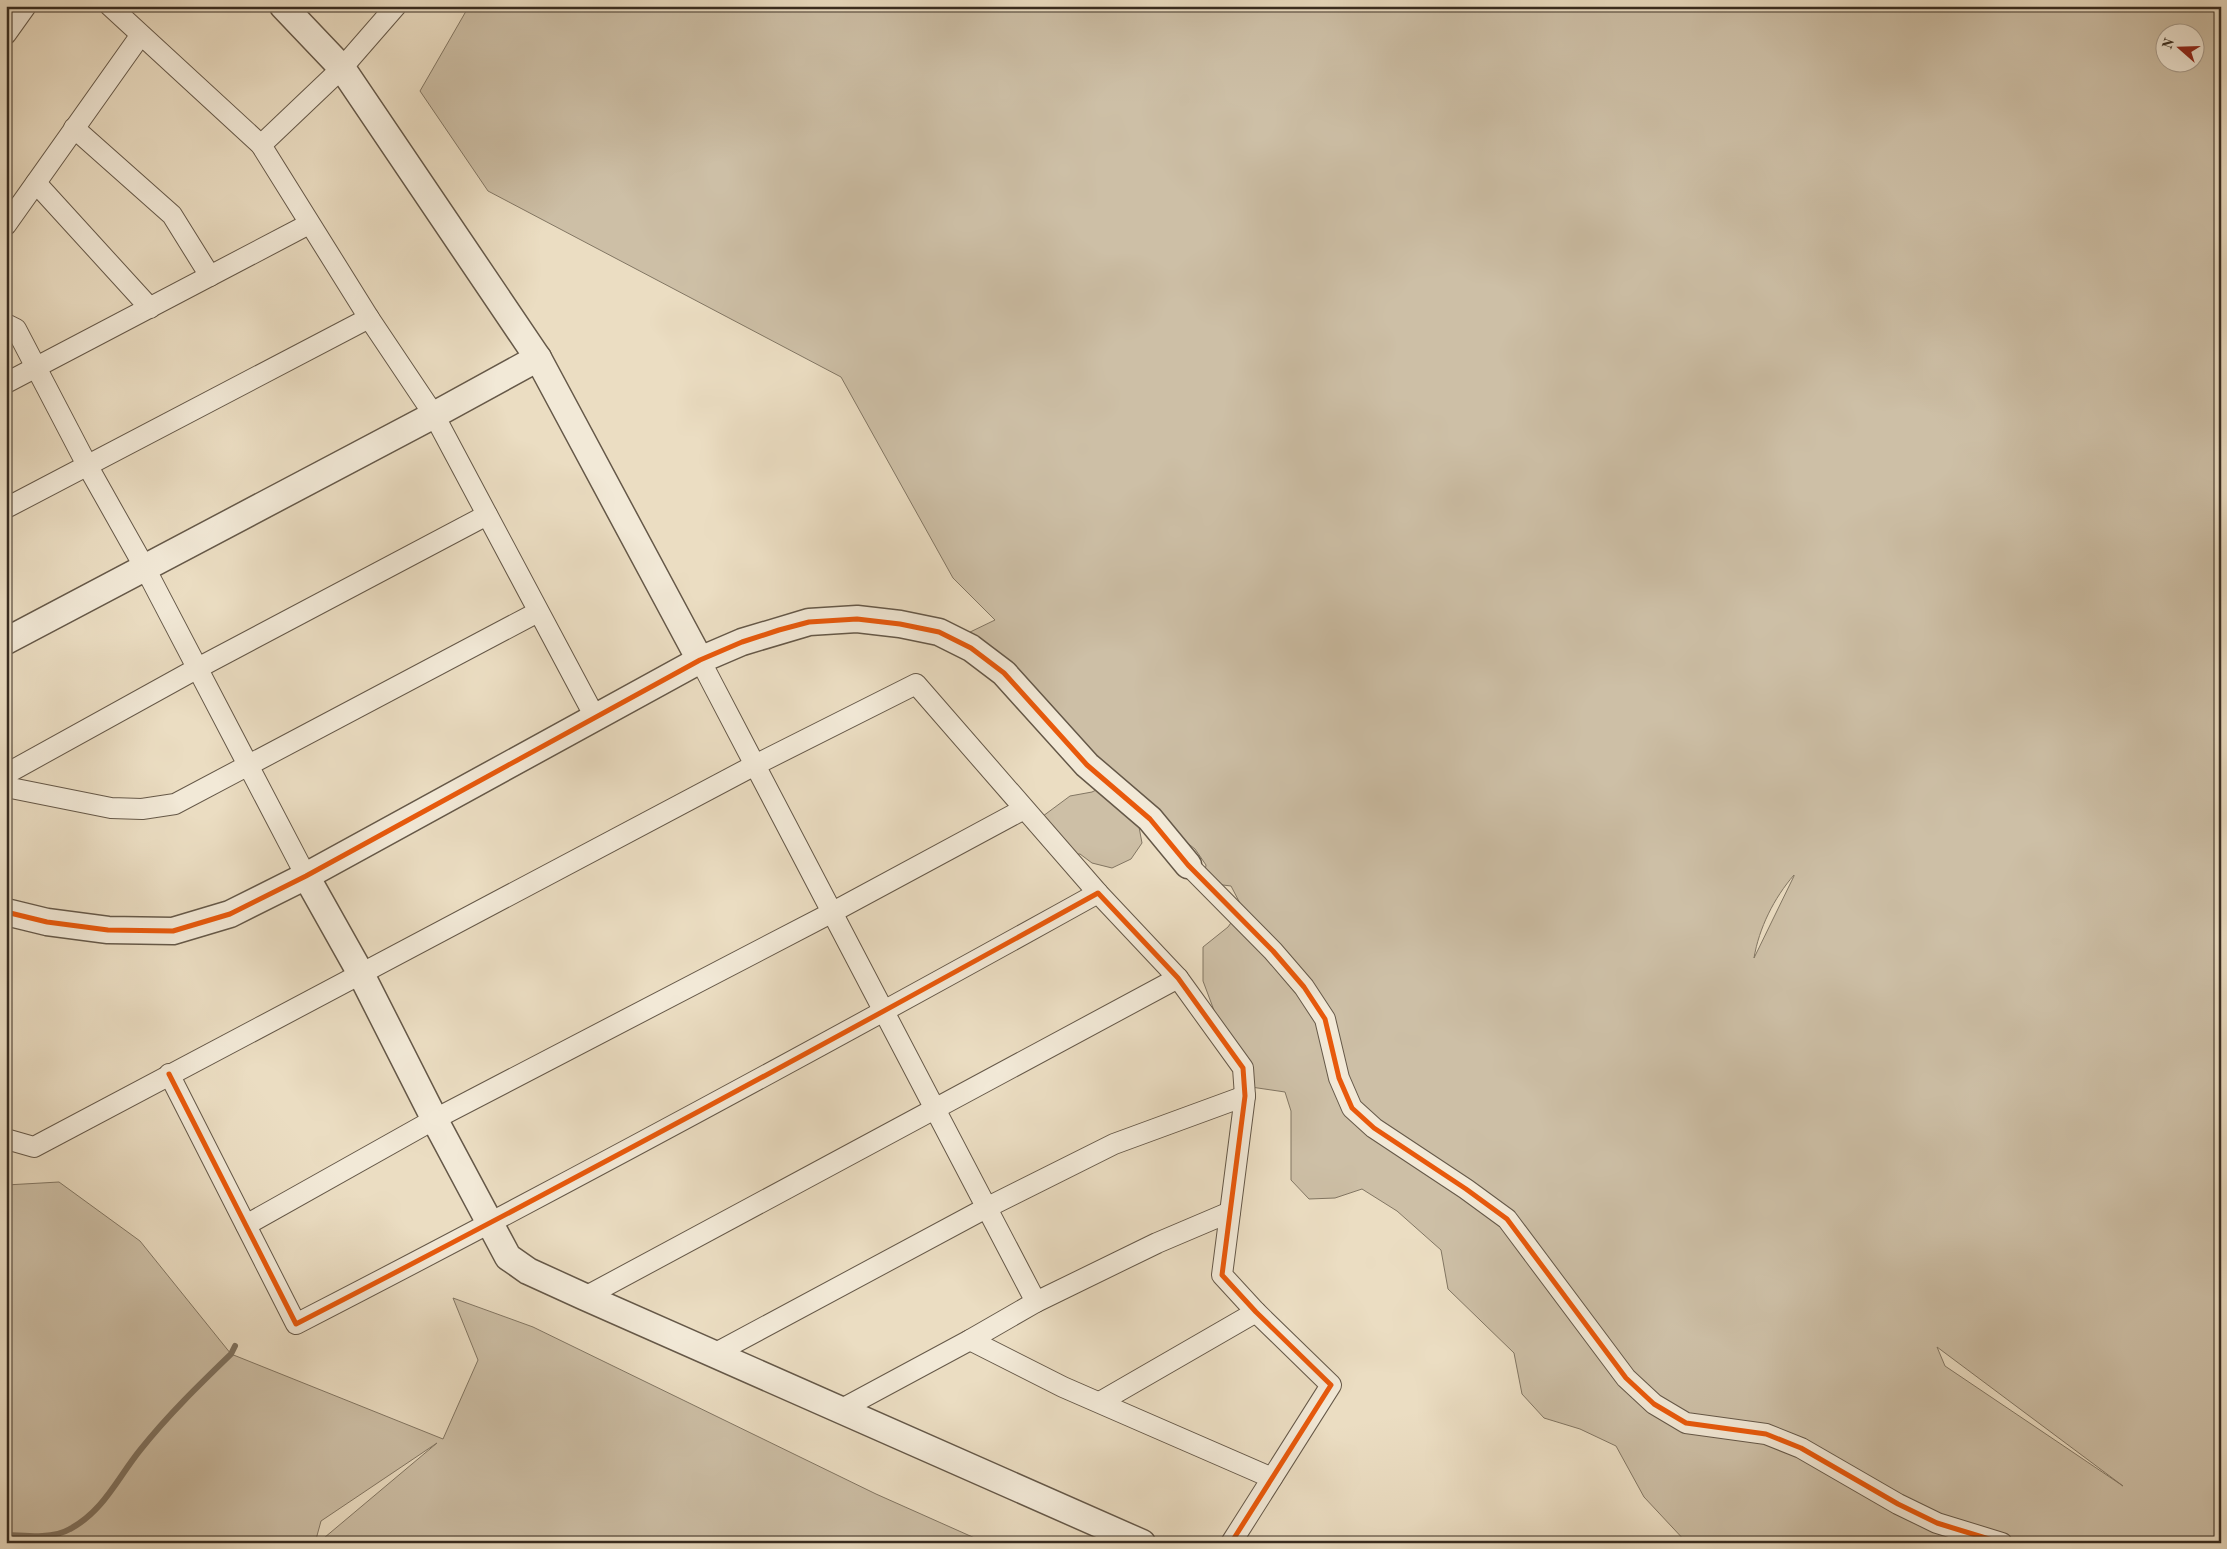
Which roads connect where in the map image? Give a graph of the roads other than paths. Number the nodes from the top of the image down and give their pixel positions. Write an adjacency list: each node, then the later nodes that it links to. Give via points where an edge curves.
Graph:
1 (26, 6): 5 (street)
2 (110, 6): 6 (street)
3 (283, 6): 7 (street)
4 (396, 6): 7 (street)
5 (6, 34)
6 (140, 36): 8 (street); 9 (street)
7 (342, 68): 9 (street); 17 (street)
8 (74, 128): 10 (street); 13 (street, via 172,215)
9 (261, 145): 11 (street)
10 (36, 183): 12 (street); 14 (street)
11 (309, 224): 13 (street); 15 (street)
12 (6, 225)
13 (210, 276): 14 (street)
14 (150, 308): 18 (street)
15 (369, 318): 20 (street); 21 (street)
16 (6, 324): 18 (street, via 16,329)
17 (538, 358): 20 (street); 27 (street)
18 (36, 368): 19 (street); 21 (street)
19 (6, 383)
20 (434, 416): 23 (street); 24 (street)
21 (87, 465): 22 (street); 24 (street)
22 (6, 508)
23 (487, 515): 25 (street); 28 (street)
24 (145, 568): 26 (street); 28 (street)
25 (538, 612): 29 (street); 30 (street)
26 (6, 641)
27 (700, 660): 29 (street); 31 (street); 35 (street, via 742,642 809,622 857,619 939,632 972,648 1004,673 1087,765 1150,819)
28 (196, 669): 30 (street); 32 (street)
29 (595, 718): 36 (street)
30 (247, 765): 33 (street, via 175,804 142,809 80,803); 36 (street)
31 (755, 765): 34 (street, via 916,684); 39 (street); 40 (street)
32 (6, 774)
33 (6, 787)
34 (1024, 809): 37 (street); 39 (street)
35 (1188, 865): 62 (street, via 1273,951 1309,995 1325,1019 1339,1078 1352,1108 1374,1128 1506,1219 1626,1378 1654,1404 1686,1423 1766,1434 1801,1448 1936,1523)
36 (306, 876): 38 (street, via 230,914 173,931 108,930 47,922); 40 (street)
37 (1098, 893): 41 (street); 42 (street)
38 (6, 912)
39 (831, 913): 42 (street); 46 (street)
40 (361, 974): 43 (street); 46 (street)
41 (1178, 978): 44 (street, via 1243,1068); 45 (street)
42 (882, 1012): 45 (street); 50 (street)
43 (169, 1074): 47 (street, via 34,1147); 51 (street)
44 (1245, 1096): 48 (street, via 1114,1144); 49 (street)
45 (934, 1110): 48 (street); 52 (street)
46 (435, 1120): 50 (street); 51 (street)
47 (6, 1139)
48 (986, 1208): 53 (street); 56 (street)
49 (1230, 1212): 53 (street, via 1157,1243); 54 (street, via 1222,1275)
50 (490, 1224): 51 (street, via 296,1324); 52 (street, via 508,1257 528,1271)
51 (246, 1225)
52 (585, 1297): 56 (street)
53 (1036, 1302): 55 (street)
54 (1256, 1312): 57 (street); 59 (street, via 1331,1385)
55 (970, 1340): 57 (street); 58 (street)
56 (714, 1354): 58 (street)
57 (1100, 1402): 59 (street)
58 (840, 1410): 60 (street)
59 (1272, 1478): 61 (street)
60 (1142, 1543)
61 (1231, 1543)
62 (2002, 1543)

